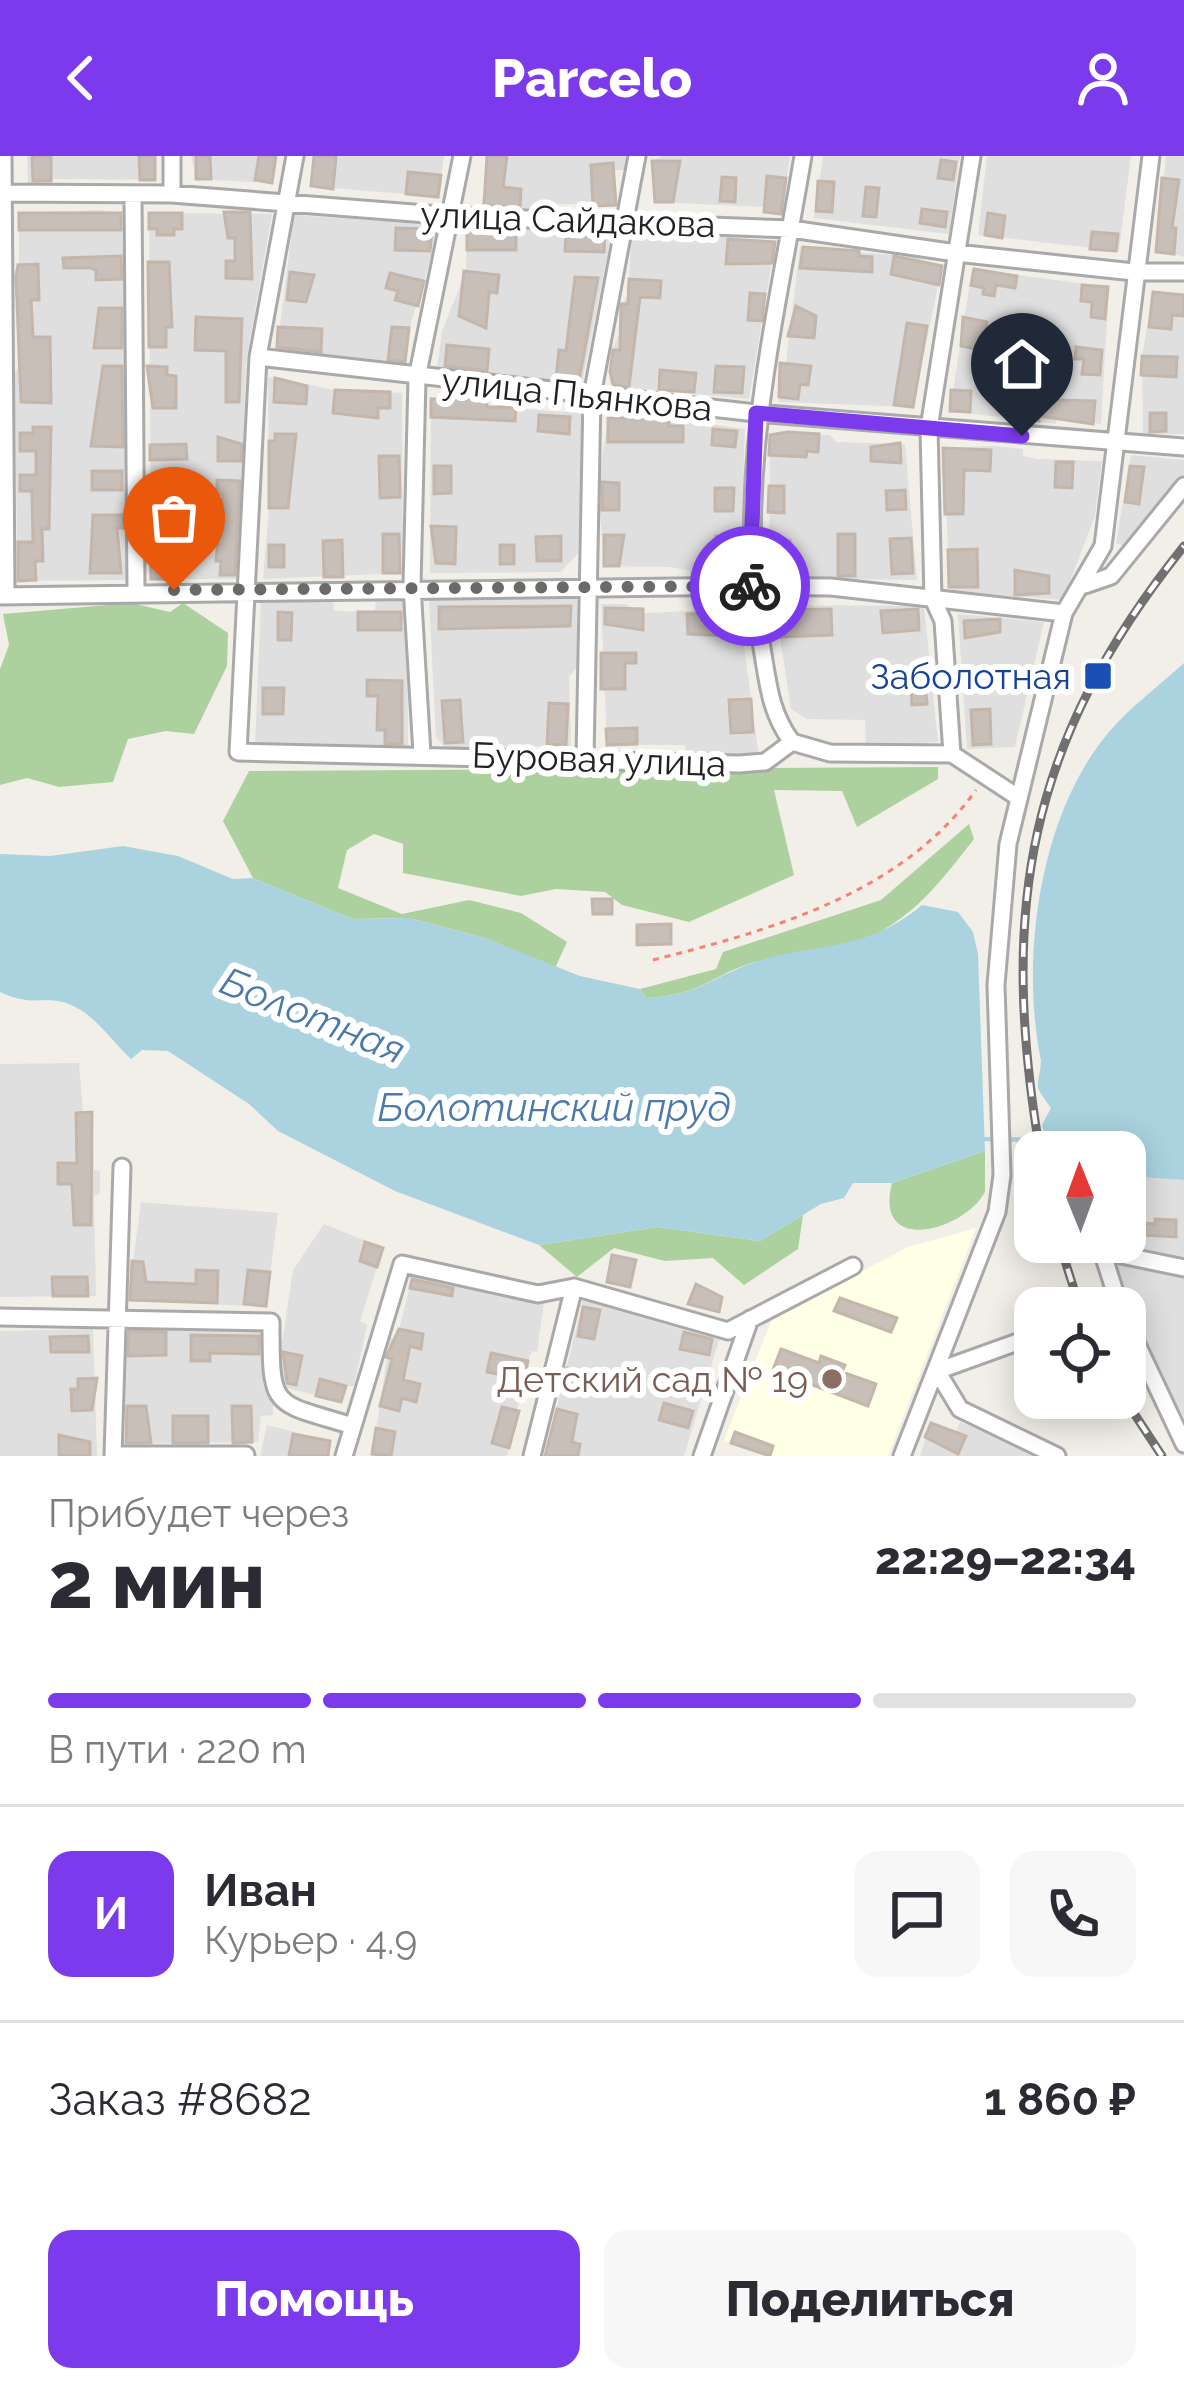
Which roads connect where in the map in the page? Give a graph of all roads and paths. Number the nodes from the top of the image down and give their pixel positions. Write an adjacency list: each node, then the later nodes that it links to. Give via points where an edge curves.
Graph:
1 (3, 156): 9 (street)
2 (172, 156): 10 (street)
3 (295, 156): 12 (street)
4 (462, 156): 13 (street)
5 (638, 156): 14 (street)
6 (803, 156): 15 (street)
7 (972, 156): 16 (street)
8 (1151, 156): 17 (street)
9 (2, 193): 11 (street, улица Сайдакова); 33 (street)
10 (172, 194): 11 (street, улица Сайдакова); 12 (street, улица Сайдакова)
11 (133, 196): 31 (street)
12 (286, 204): 13 (street, улица Сайдакова); 19 (street)
13 (452, 216): 14 (street, улица Сайдакова); 20 (street)
14 (628, 220): 15 (street, улица Сайдакова); 21 (street)
15 (791, 229): 16 (street, улица Сайдакова); 22 (street)
16 (956, 253): 17 (street, улица Сайдакова); 23 (street)
17 (1134, 272): 18 (street, улица Сайдакова); 24 (street)
18 (1184, 272)
19 (258, 357): 20 (street, улица Пьянкова); 32 (street)
20 (417, 378): 21 (street, улица Пьянкова); 28 (street)
21 (592, 396): 22 (street, улица Пьянкова); 29 (street)
22 (756, 413): 23 (street, улица Пьянкова); 30 (street)
23 (929, 428): 24 (street, улица Пьянкова); 34 (street)
24 (1115, 444): 25 (street, улица Пьянкова); 27 (street, via 1103,547)
25 (1184, 447)
26 (1184, 486): 27 (street, via 1112,576)
27 (1085, 585): 35 (street)
28 (412, 586): 29 (street); 32 (street); 37 (street)
29 (586, 586): 30 (street); 39 (street)
30 (751, 586): 34 (street); 36 (street, via 775,719)
31 (136, 590): 32 (street); 33 (street)
32 (248, 590): 37 (street, Буровая улица, via 238,752)
33 (3, 596)
34 (933, 599): 35 (street); 38 (street, via 943,621)
35 (1064, 614): 41 (street)
36 (792, 742): 38 (street, via 830,753); 39 (street, Буровая улица, via 765,761 739,764)
37 (422, 754): 39 (street, Буровая улица)
38 (952, 754): 40 (street)
39 (585, 758)
40 (984, 778): 41 (street); 42 (path, via 954,820 855,895)
41 (1019, 798): 55 (street, via 996,985 997,1212)
42 (653, 960)
43 (122, 1168): 52 (street)
44 (853, 1266): 51 (street)
45 (1184, 1268): 49 (street, via 1102,1251)
46 (1102, 1281): 48 (path)
47 (574, 1287): 51 (street, via 728,1331); 56 (street, via 538,1294 402,1264); 61 (street)
48 (1098, 1287)
49 (1113, 1287)
50 (0, 1317): 52 (street)
51 (749, 1319): 62 (street)
52 (114, 1320): 56 (street, via 271,1322 271,1387 283,1404); 58 (street)
53 (1014, 1343): 55 (street)
54 (1146, 1363): 57 (street)
55 (937, 1371): 63 (street); 64 (street, via 960,1408)
56 (353, 1426): 60 (street)
57 (1184, 1444)
58 (113, 1455): 59 (street)
59 (246, 1455)
60 (344, 1456)
61 (532, 1456)
62 (702, 1456)
63 (902, 1456)
64 (1057, 1456)

